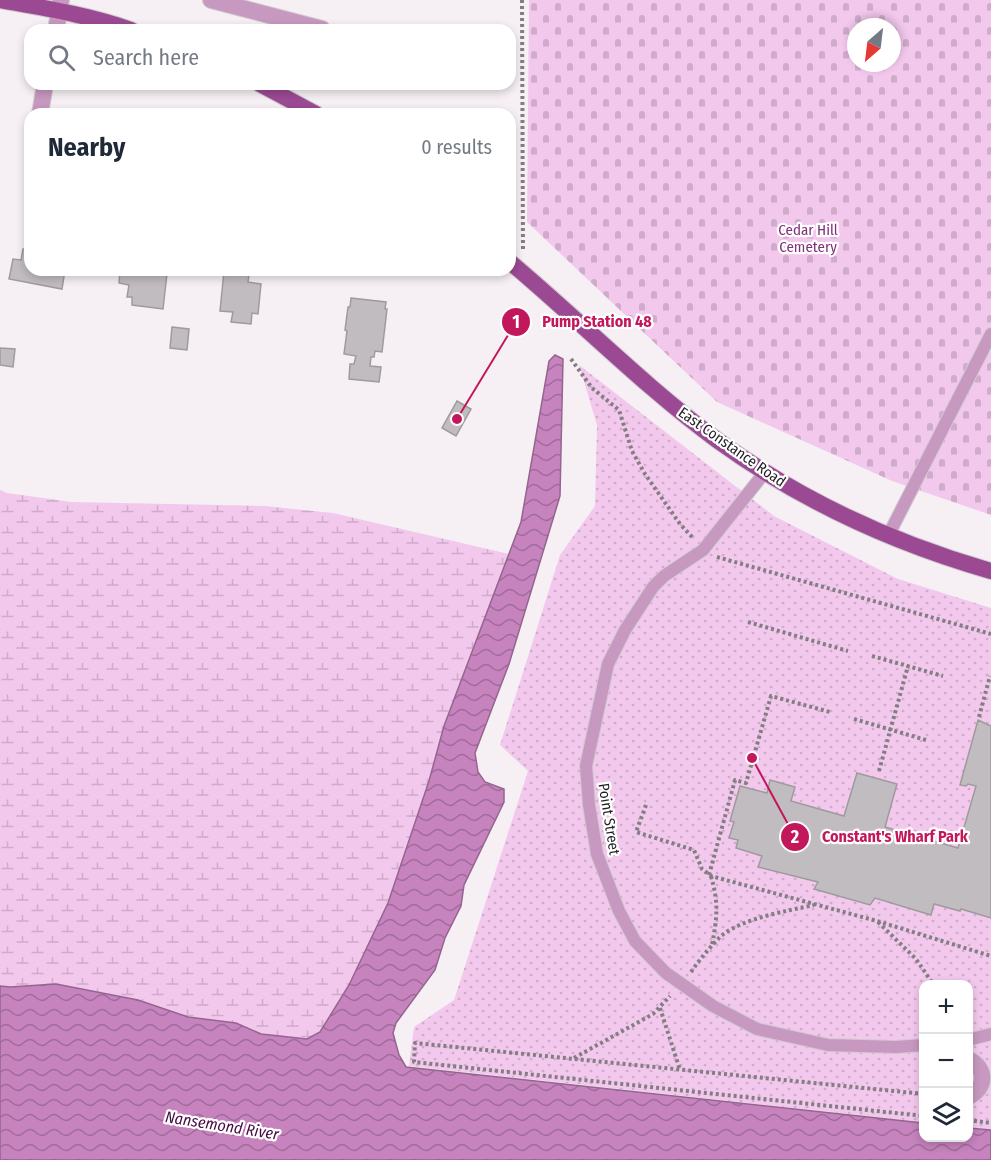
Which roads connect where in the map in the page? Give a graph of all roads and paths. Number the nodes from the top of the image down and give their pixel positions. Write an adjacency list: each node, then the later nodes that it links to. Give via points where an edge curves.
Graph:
1 (0, 0): 4 (main road)
2 (211, 0): 7 (street)
3 (522, 0): 13 (path)
4 (60, 5): 5 (street); 6 (main road)
5 (57, 24)
6 (114, 24)
7 (303, 24)
8 (44, 90): 10 (street)
9 (271, 90): 11 (main road)
10 (41, 108)
11 (304, 108)
12 (516, 267): 13 (main road, East Constance Road)
13 (523, 273): 16 (main road, East Constance Road, via 672,405)
14 (991, 334): 17 (lane)
15 (571, 359): 18 (path, via 592,387 619,410 632,452 645,474 680,524)
16 (765, 472): 17 (main road, East Constance Road); 18 (lane, Point Street)
17 (888, 536): 19 (main road, East Constance Road)
18 (704, 550): 21 (path); 42 (lane, Point Street, via 653,587 608,664 586,766 597,854 619,912 635,941 666,973 713,1006 757,1029 828,1045)
19 (991, 572)
20 (748, 622): 22 (path)
21 (991, 634)
22 (848, 651)
23 (872, 656): 24 (path)
24 (908, 666): 25 (path); 30 (path)
25 (943, 676)
26 (990, 676): 28 (path)
27 (830, 712): 34 (path, via 771,696 746,783 735,780)
28 (979, 717)
29 (854, 719): 30 (path)
30 (891, 730): 31 (path); 32 (path)
31 (926, 740)
32 (879, 771)
33 (646, 805): 34 (path, via 636,832 694,850 702,869)
34 (710, 876): 35 (path); 36 (path, via 718,917)
35 (877, 921): 37 (path); 38 (path, via 916,959)
36 (712, 946)
37 (991, 956)
38 (930, 980)
39 (660, 1007): 44 (path)
40 (991, 1034): 41 (lane)
41 (973, 1039)
42 (919, 1045)
43 (973, 1062): 46 (street, via 982,1076)
44 (680, 1070): 45 (path); 47 (path, via 415,1043 414,1062)
45 (919, 1094)
46 (973, 1095)
47 (919, 1115)
48 (973, 1121): 49 (path)
49 (991, 1123)

